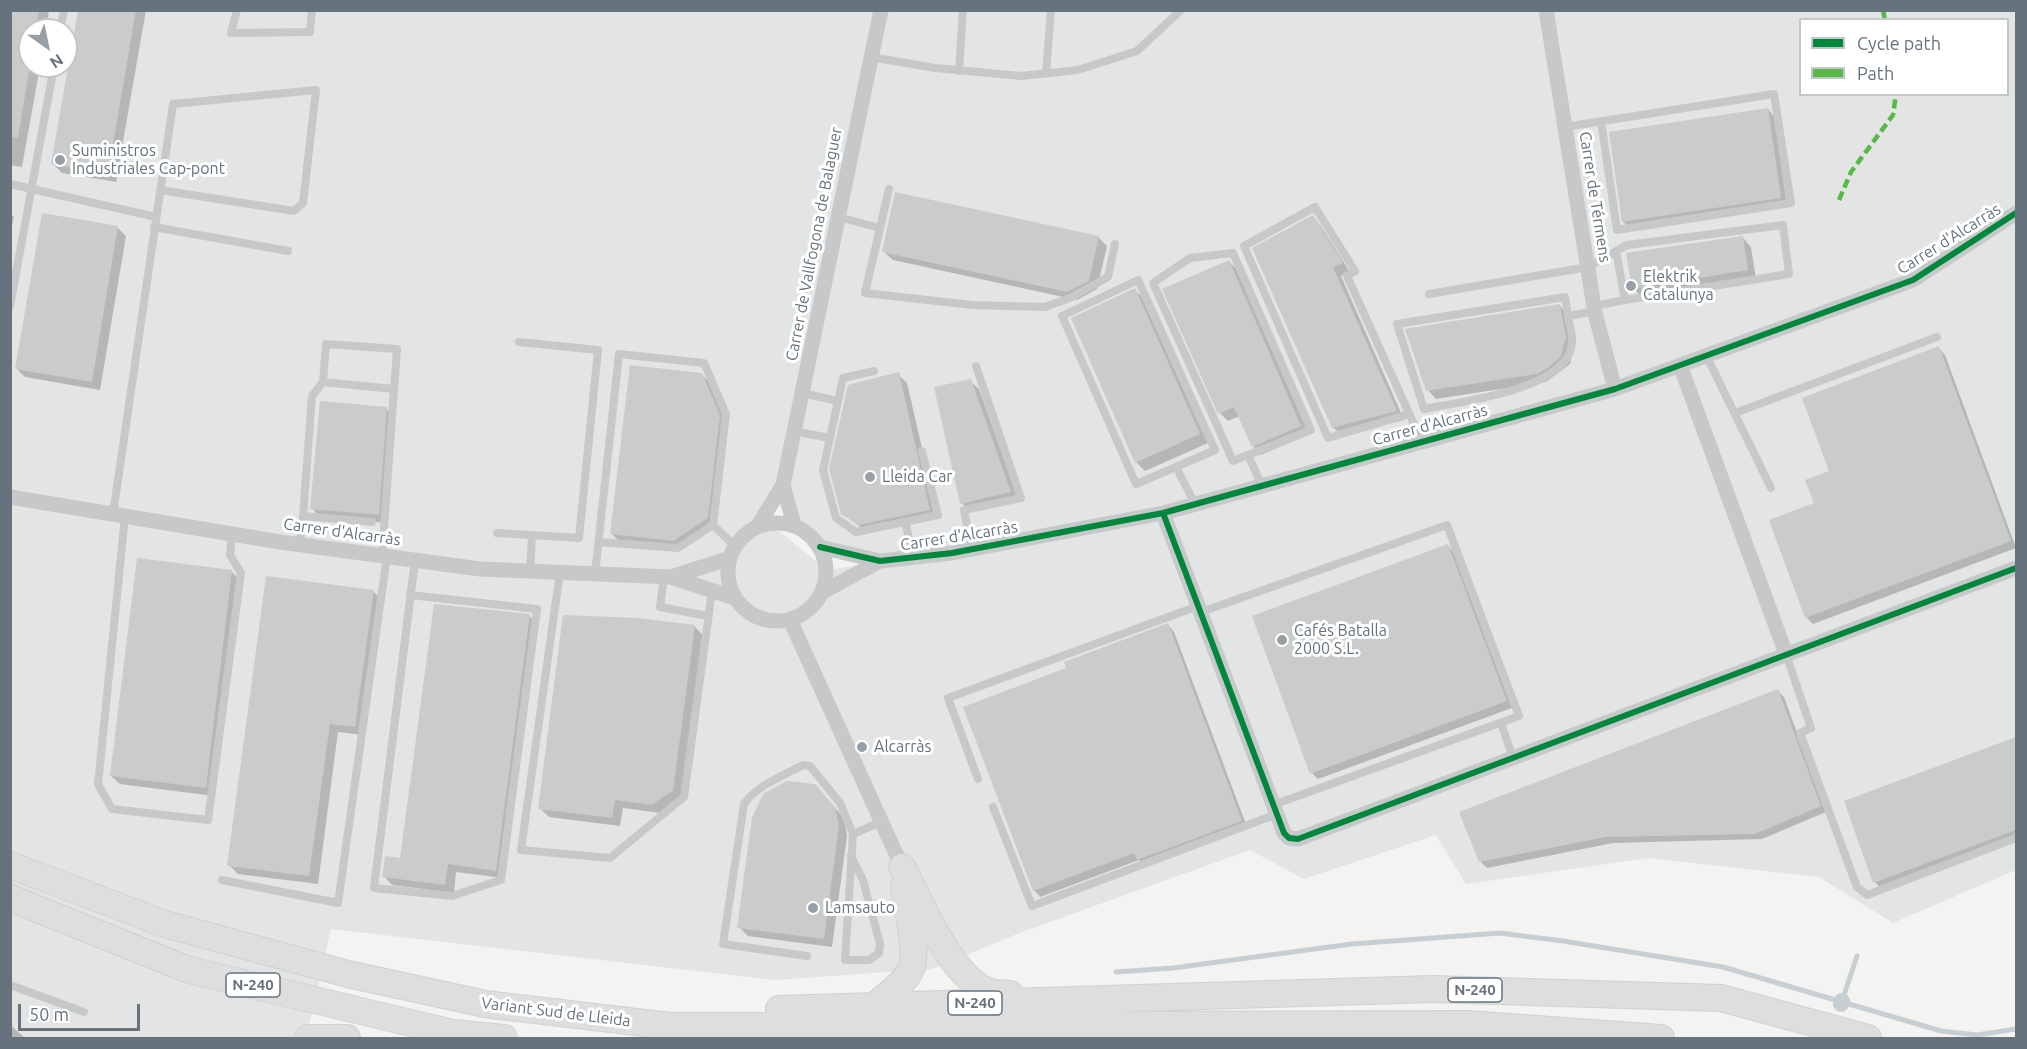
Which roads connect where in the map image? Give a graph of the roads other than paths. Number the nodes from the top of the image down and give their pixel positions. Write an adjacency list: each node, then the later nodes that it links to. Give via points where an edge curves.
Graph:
1 (237, 10): 2 (lane, via 231,33 310,32)
2 (312, 10)
3 (881, 10): 8 (street, Carrer de Vallfogona de Balaguer)
4 (963, 10): 9 (lane)
5 (1051, 10): 10 (lane)
6 (1181, 10): 10 (lane, via 1137,51 1077,70)
7 (1546, 10): 13 (street, Carrer de Térmens)
8 (871, 57): 9 (lane); 20 (street, Carrer de Vallfogona de Balaguer)
9 (959, 70): 10 (lane, via 1021,76)
10 (1046, 73)
11 (52, 78): 15 (lane)
12 (1601, 121): 12 (lane, via 1774,94 1791,203 1617,230); 13 (lane)
13 (1565, 127): 26 (street, Carrer de Térmens)
14 (10, 184): 15 (lane)
15 (32, 188): 19 (lane); 29 (lane)
16 (889, 189): 22 (lane)
17 (160, 190): 17 (lane, via 173,104 316,90 303,204 294,211); 19 (lane)
18 (2016, 213): 34 (street, Carrer d'Alcarràs, via 1913,280)
19 (156, 217): 21 (lane)
20 (837, 217): 22 (lane); 41 (street, Carrer de Vallfogona de Balaguer)
21 (154, 228): 24 (lane); 57 (lane)
22 (880, 228): 23 (lane, via 864,293 972,305 1045,307 1070,298 1108,277)
23 (1115, 244)
24 (288, 251)
25 (1616, 251): 26 (lane); 28 (lane); 28 (lane, via 1627,245 1783,225 1789,274)
26 (1588, 267): 27 (lane); 30 (street, Carrer de Térmens)
27 (1429, 294)
28 (1625, 300): 30 (lane)
29 (10, 306)
30 (1594, 308): 31 (lane); 40 (street, Carrer de Térmens)
31 (1568, 316): 31 (lane, via 1565,297 1397,324 1424,409 1544,379 1557,370 1570,351)
32 (1937, 337): 43 (lane)
33 (519, 342): 66 (lane, via 598,350 579,538)
34 (1706, 355): 35 (street, Carrer d'Alcarràs); 43 (lane)
35 (1680, 364): 40 (street, Carrer d'Alcarràs); 88 (street)
36 (976, 366): 70 (lane, via 1021,498 964,510)
37 (874, 371): 42 (lane, via 843,378)
38 (323, 382): 39 (lane); 39 (lane, via 326,344 397,349); 58 (lane, via 312,396)
39 (394, 389): 72 (lane)
40 (1615, 389): 47 (street, Carrer d'Alcarràs)
41 (802, 393): 42 (lane); 45 (street, Carrer de Vallfogona de Balaguer)
42 (838, 401): 46 (lane)
43 (1736, 413): 53 (lane)
44 (1409, 414): 44 (lane, via 1347,276 1355,271 1314,207 1244,246 1328,438); 47 (lane)
45 (794, 431): 46 (lane); 51 (street, Carrer de Vallfogona de Balaguer)
46 (830, 438): 60 (lane, via 823,470 837,518 856,532)
47 (1422, 442): 52 (street, Carrer d'Alcarràs)
48 (922, 451): 60 (lane, via 938,515)
49 (1248, 455): 49 (lane, via 1311,430 1233,253 1190,258 1153,283 1233,461); 52 (lane)
50 (1176, 467): 50 (lane, via 1215,450 1138,280 1062,316 1136,484); 55 (lane)
51 (783, 485): 62 (street); 63 (street)
52 (1262, 486): 55 (street, Carrer d'Alcarràs)
53 (1772, 488)
54 (10, 497): 57 (street, Carrer d'Alcarràs)
55 (1195, 504): 56 (street, Carrer d'Alcarràs)
56 (1163, 513): 70 (street, Carrer d'Alcarràs); 85 (street)
57 (119, 515): 65 (street, Carrer d'Alcarràs); 65 (lane, via 98,784 112,809 208,820 241,573 230,555)
58 (303, 516): 59 (lane); 68 (lane)
59 (372, 522)
60 (905, 522): 73 (lane)
61 (713, 525): 67 (lane, via 678,548); 67 (lane, via 726,414 704,363 619,354); 71 (lane)
62 (794, 525): 63 (street, via 781,522); 69 (street, via 812,536)
63 (757, 527): 71 (street, via 740,540)
64 (497, 533): 66 (lane)
65 (232, 534): 68 (street, Carrer d'Alcarràs)
66 (532, 535): 77 (lane)
67 (599, 542): 79 (lane)
68 (300, 545): 72 (street, Carrer d'Alcarràs)
69 (820, 547): 75 (street, Carrer d'Alcarràs); 82 (street, via 827,570)
70 (972, 549): 73 (street, Carrer d'Alcarràs)
71 (733, 553): 80 (street, Carrer d'Alcarràs); 84 (street, via 728,579)
72 (384, 556): 74 (street, Carrer d'Alcarràs); 100 (lane, via 338,903)
73 (914, 557): 75 (street, Carrer d'Alcarràs)
74 (415, 560): 77 (street, Carrer d'Alcarràs); 83 (lane)
75 (880, 561): 82 (street, Carrer d'Alcarràs)
76 (2016, 568): 88 (street)
77 (531, 572): 78 (street, Carrer d'Alcarràs)
78 (560, 572): 79 (street, Carrer d'Alcarràs); 86 (lane, via 520,850 610,858 684,797)
79 (596, 574): 80 (street, Carrer d'Alcarràs)
80 (668, 577): 81 (street, Carrer d'Alcarràs); 86 (lane, via 660,607)
81 (712, 591): 84 (street, Carrer d'Alcarràs); 86 (lane)
82 (823, 592): 87 (street, via 809,609)
83 (410, 595): 83 (lane, via 374,888 452,896 501,880 537,609)
84 (735, 598): 87 (street, via 750,613 769,621)
85 (1199, 609): 89 (lane, via 1447,525 1520,716); 91 (lane, via 948,698); 93 (street)
86 (708, 616)
87 (790, 620): 94 (street)
88 (1786, 654): 90 (street); 96 (lane, via 1811,728 1800,733 1857,887 1867,896)
89 (1501, 723): 90 (lane); 93 (lane)
90 (1513, 759): 93 (street, via 1306,838 1286,836)
91 (978, 779)
92 (993, 807): 93 (lane, via 1032,906)
93 (1275, 809)
94 (881, 822): 95 (lane); 99 (street)
95 (853, 834): 97 (lane); 102 (lane, via 840,803 810,766 802,765 761,788 744,804 723,944)
96 (2016, 838)
97 (851, 856): 97 (lane, via 845,960 869,960 879,953 880,944 863,880)
98 (10, 866): 105 (highway, Variant Sud de Lleida / N-240, via 165,924 348,974)
99 (902, 867): 104 (highway, via 964,975 989,992); 106 (highway, via 913,938 912,969)
100 (222, 880)
101 (10, 898): 110 (highway, Variant Sud de Lleida / N-240, via 189,970 453,1033)
102 (807, 956)
103 (10, 985): 107 (lane)
104 (1076, 999): 106 (highway, N-240); 112 (highway, N-240, via 1433,989 1721,998)
105 (485, 1004): 106 (highway, N-240, via 662,1012); 111 (highway, Variant Sud de Lleida / N-240, via 670,1026 1468,1024)
106 (874, 1006)
107 (84, 1012)
108 (308, 1038): 109 (highway)
109 (347, 1038)
110 (504, 1038)
111 (1661, 1038)
112 (1868, 1038)

